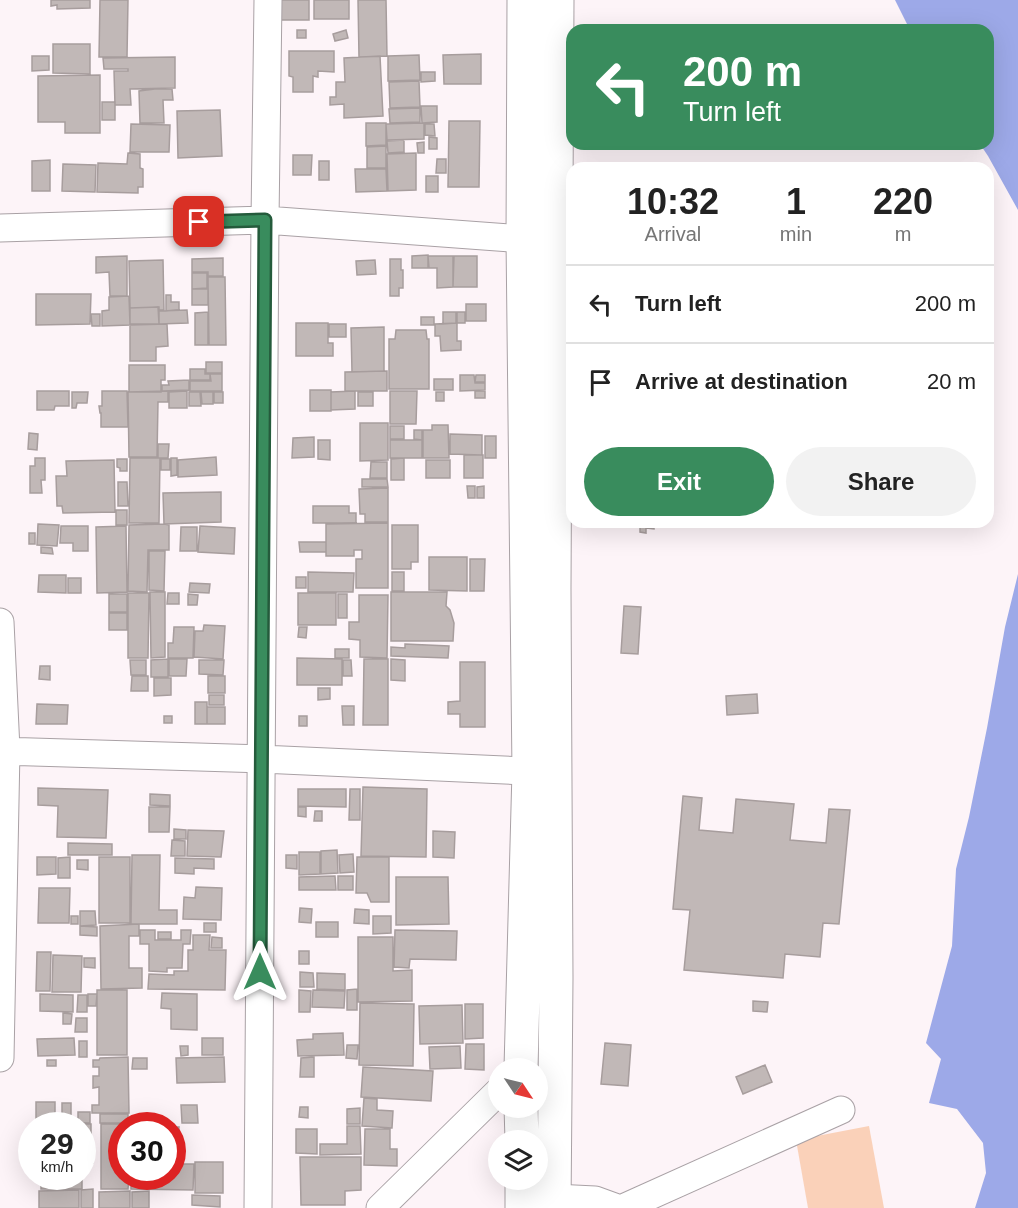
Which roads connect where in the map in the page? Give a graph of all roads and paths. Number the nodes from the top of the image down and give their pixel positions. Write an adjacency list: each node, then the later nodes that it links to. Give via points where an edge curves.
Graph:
1 (268, 0): 4 (street)
2 (524, 0): 6 (street)
3 (557, 0): 10 (street)
4 (265, 220): 5 (street); 6 (street); 9 (street)
5 (0, 228)
6 (523, 239): 10 (street)
7 (0, 622): 8 (street)
8 (3, 751): 9 (street); 11 (street)
9 (261, 759): 10 (street); 17 (street)
10 (542, 772): 12 (street); 16 (street, via 556,978)
11 (0, 1058)
12 (522, 1058)
13 (488, 1102): 18 (street)
14 (841, 1110): 21 (street)
15 (522, 1190): 19 (street)
16 (554, 1203): 20 (street, via 596,1200)
17 (258, 1208)
18 (380, 1208)
19 (522, 1208)
20 (617, 1208)
21 (623, 1208)

